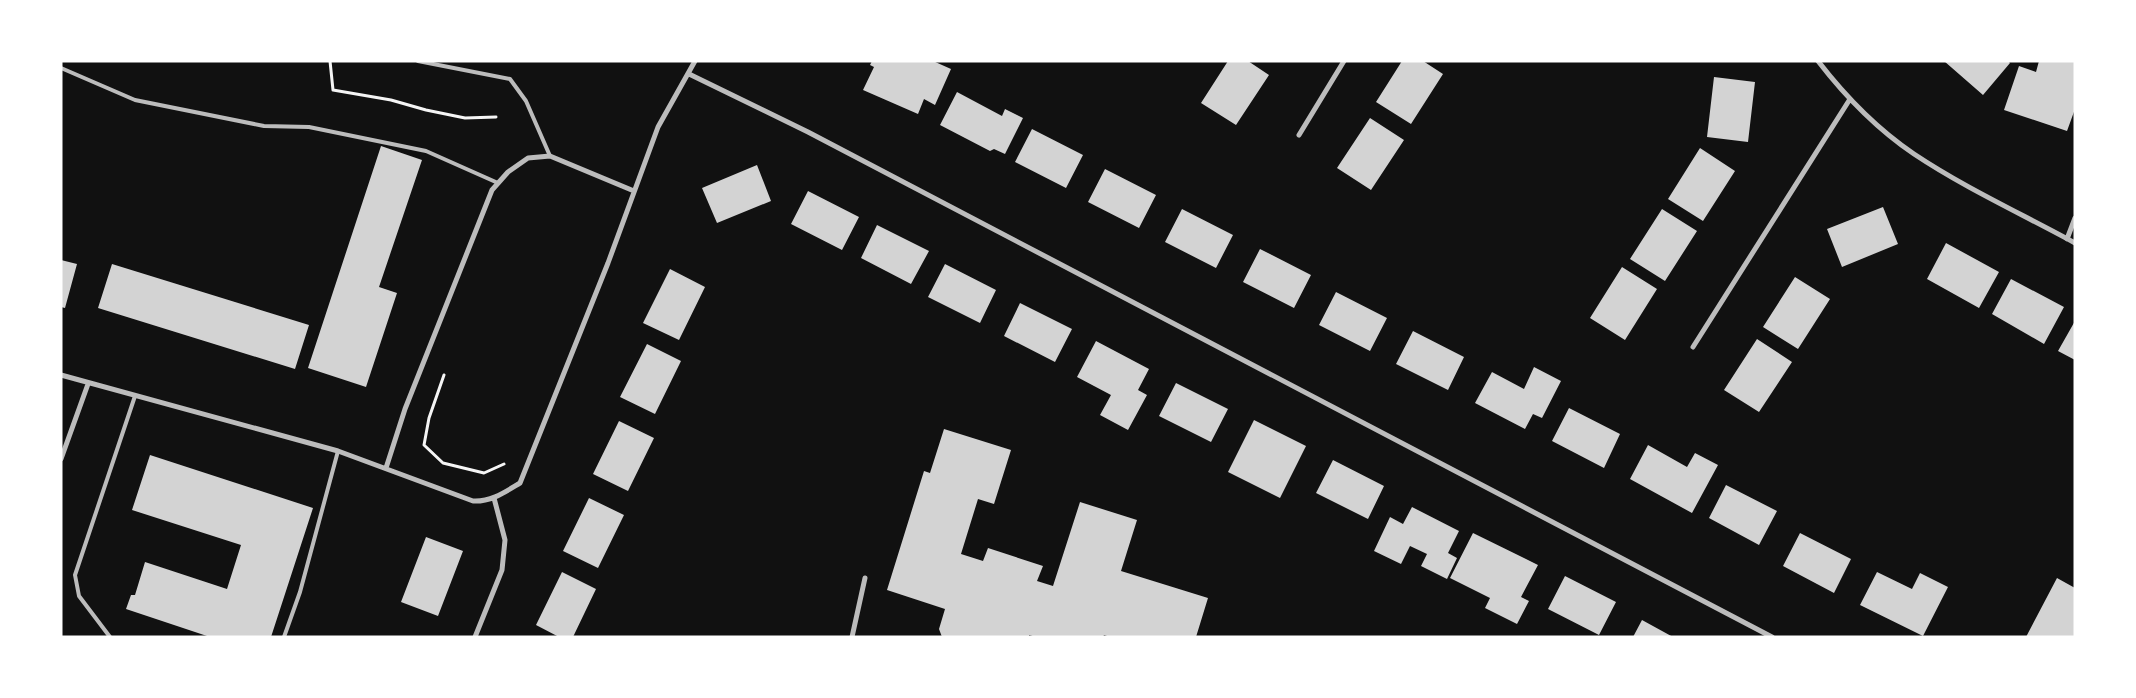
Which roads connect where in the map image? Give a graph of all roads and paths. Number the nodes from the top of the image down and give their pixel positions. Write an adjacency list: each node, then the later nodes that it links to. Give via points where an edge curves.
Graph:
1 (330, 61): 9 (path, via 333,90 464,118)
2 (418, 61): 11 (lane, via 510,79 526,101)
3 (695, 61): 7 (street)
4 (1344, 61): 10 (street)
5 (1818, 61): 8 (street)
6 (61, 68): 12 (lane, via 134,100 264,126 309,127 426,150)
7 (689, 74): 13 (street, via 658,128); 32 (street, via 808,132)
8 (1850, 99): 15 (street, via 1913,153); 17 (street)
9 (496, 117)
10 (1299, 135)
11 (550, 156): 12 (street, via 528,158); 13 (street)
12 (498, 183): 25 (street, via 492,190 427,351)
13 (634, 191): 26 (street, via 520,483)
14 (2075, 218): 15 (street)
15 (2067, 239): 16 (street)
16 (2075, 244)
17 (1693, 347)
18 (446, 369): 24 (path, via 429,418 424,445 443,463 484,473)
19 (61, 375): 20 (street)
20 (88, 384): 21 (street); 23 (street)
21 (135, 396): 22 (street); 28 (lane, via 75,575 79,596)
22 (338, 451): 25 (street); 29 (lane, via 300,592)
23 (61, 459)
24 (506, 463)
25 (386, 468): 26 (street, via 473,501)
26 (494, 498): 30 (street, via 505,540 502,570)
27 (865, 578): 31 (street)
28 (110, 637)
29 (284, 637)
30 (475, 637)
31 (853, 637)
32 (1772, 637)

